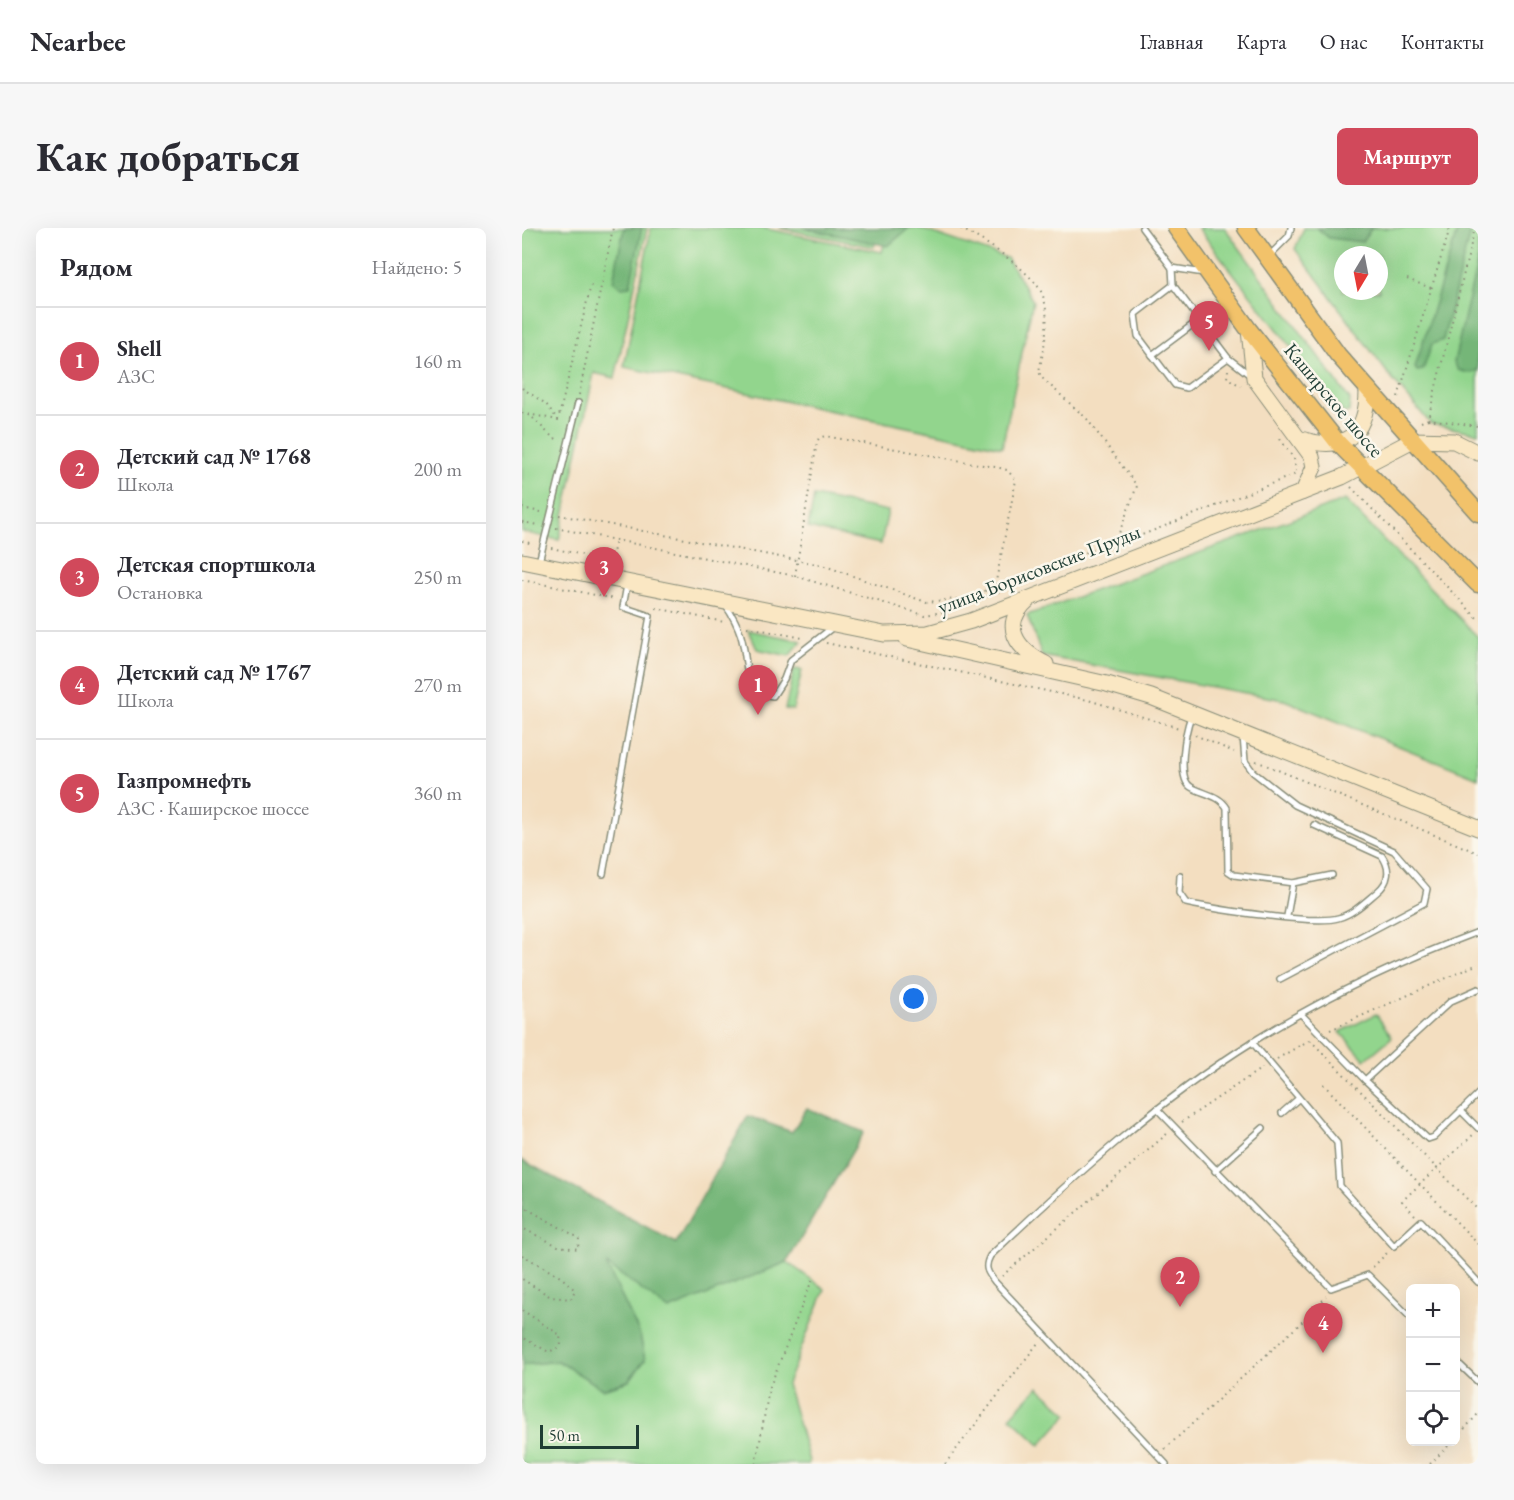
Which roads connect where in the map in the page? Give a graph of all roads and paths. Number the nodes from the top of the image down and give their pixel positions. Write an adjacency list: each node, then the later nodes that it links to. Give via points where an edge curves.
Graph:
1 (613, 228): 25 (path)
2 (960, 228): 58 (path, via 987,243 1040,289 1047,322 1041,377 1087,419 1137,486 1116,542)
3 (1142, 228): 10 (lane)
4 (1176, 228): 11 (main road, Каширское шоссе)
5 (1246, 228): 9 (main road, Каширское шоссе)
6 (1292, 228): 9 (lane)
7 (1450, 228): 15 (path)
8 (1475, 228): 28 (path)
9 (1266, 259): 22 (main road, Каширское шоссе)
10 (1172, 268): 11 (lane); 14 (lane)
11 (1206, 274): 17 (main road, Каширское шоссе)
12 (1407, 279): 15 (path)
13 (591, 285): 29 (path)
14 (1173, 285): 16 (lane); 18 (lane, via 1135,314 1137,336)
15 (1431, 288): 24 (path)
16 (1199, 320): 18 (lane); 19 (lane)
17 (1249, 330): 20 (main road); 36 (main road, Каширское шоссе)
18 (1152, 355): 19 (lane, via 1175,385 1187,388)
19 (1228, 358): 20 (lane); 23 (path, via 1227,378)
20 (1254, 378): 33 (main road)
21 (522, 388): 29 (path, via 546,404)
22 (1367, 390): 34 (main road, Каширское шоссе); 36 (main road, via 1365,418)
23 (1246, 393)
24 (1398, 397)
25 (578, 403): 35 (lane)
26 (522, 413): 27 (path)
27 (528, 414): 29 (path); 35 (path, via 552,438)
28 (1428, 419): 30 (path); 31 (path)
29 (558, 420)
30 (1421, 422)
31 (1478, 426)
32 (1274, 431): 40 (path, via 1294,459)
33 (1301, 439): 36 (main road, via 1321,445); 38 (main road)
34 (1413, 440): 37 (main road, via 1454,441); 39 (main road, улица Борисовские Пруды); 45 (main road, Каширское шоссе)
35 (568, 442): 44 (lane)
36 (1339, 444): 39 (main road, Каширское шоссе)
37 (1478, 453)
38 (1314, 467): 40 (path); 42 (main road)
39 (1361, 467): 41 (main road, улица Борисовские Пруды); 57 (main road, Каширское шоссе)
40 (1297, 473): 59 (path)
41 (1342, 477): 42 (main road, улица Борисовские Пруды); 64 (path)
42 (1303, 492): 60 (main road, улица Борисовские Пруды)
43 (522, 508): 44 (path)
44 (550, 513): 47 (lane); 51 (path)
45 (1478, 513)
46 (522, 522): 47 (path)
47 (547, 527): 48 (path); 50 (lane)
48 (616, 540): 50 (path, via 611,561); 54 (path)
49 (522, 541): 50 (path)
50 (543, 546): 53 (lane)
51 (798, 560): 54 (path); 58 (path, via 855,574 926,602 966,598); 58 (path, via 817,442 825,436 1000,468 1012,474 1016,480)
52 (522, 561): 53 (main road, улица Борисовские Пруды)
53 (538, 565): 56 (main road, улица Борисовские Пруды)
54 (795, 576): 59 (path, via 924,615 950,610)
55 (522, 580): 61 (path)
56 (627, 584): 61 (lane); 62 (main road, улица Борисовские Пруды)
57 (1478, 584)
58 (995, 586): 59 (path)
59 (997, 592)
60 (1033, 595): 67 (main road, улица Борисовские Пруды, via 971,621 936,630); 69 (main road, via 1017,609 1013,622 1016,641 1032,658)
61 (624, 601): 77 (lane, via 622,607 650,616)
62 (723, 603): 65 (lane); 66 (main road, улица Борисовские Пруды)
63 (647, 606): 65 (path)
64 (1478, 619)
65 (739, 625): 68 (path); 68 (lane, via 752,692 773,696 791,660)
66 (836, 625): 67 (main road, улица Борисовские Пруды); 68 (lane)
67 (884, 634): 69 (main road)
68 (814, 641): 71 (path, via 1088,700)
69 (1067, 675): 70 (main road, via 1129,690)
70 (1193, 712): 71 (lane); 72 (main road)
71 (1186, 732): 73 (path); 80 (lane, via 1186,782 1220,800 1227,808 1228,871)
72 (1242, 732): 73 (lane); 75 (main road)
73 (1244, 756): 76 (path); 84 (lane, via 1248,768 1289,802 1394,851 1427,888 1424,903)
74 (1314, 825): 81 (lane, via 1382,856 1388,878 1383,887 1344,916 1328,920)
75 (1478, 828)
76 (1478, 853)
77 (603, 874)
78 (1332, 875): 80 (lane)
79 (1180, 876): 81 (lane, via 1179,893 1186,903)
80 (1293, 883): 81 (lane)
81 (1287, 916)
82 (1478, 932): 86 (lane, via 1390,969)
83 (1478, 964): 87 (path)
84 (1280, 979)
85 (1478, 989): 91 (lane, via 1451,1001)
86 (1301, 1014): 87 (lane); 89 (lane)
87 (1320, 1035): 88 (path); 91 (lane)
88 (1310, 1040): 90 (path); 101 (path)
89 (1251, 1042): 90 (lane); 95 (lane)
90 (1269, 1063): 94 (lane); 98 (path)
91 (1365, 1080): 96 (lane, via 1428,1139)
92 (1323, 1084): 103 (path)
93 (1478, 1094): 96 (lane)
94 (1298, 1099): 97 (lane); 109 (lane, via 1337,1143 1340,1186)
95 (1157, 1109): 98 (lane); 114 (lane, via 990,1256 987,1271)
96 (1461, 1111): 100 (lane)
97 (1282, 1113)
98 (1175, 1128): 102 (lane); 114 (path)
99 (1263, 1128): 102 (lane)
100 (1478, 1129): 101 (path)
101 (1438, 1169): 103 (path); 105 (path)
102 (1215, 1171): 116 (lane)
103 (1420, 1184): 106 (path, via 1402,1201); 108 (path)
104 (522, 1206): 107 (path, via 579,1238 578,1249 558,1246)
105 (1478, 1210)
106 (1420, 1221): 109 (lane); 115 (lane)
107 (522, 1228)
108 (1478, 1244)
109 (1394, 1245): 111 (path)
110 (522, 1255): 112 (path, via 575,1290 571,1299 551,1297)
111 (1368, 1275): 116 (lane); 118 (lane)
112 (522, 1279)
113 (812, 1280): 127 (path, via 769,1389)
114 (995, 1282): 119 (lane)
115 (1478, 1282)
116 (1331, 1288): 126 (path, via 1318,1306)
117 (522, 1311): 120 (path, via 560,1335 561,1347 549,1352)
118 (1406, 1313)
119 (1044, 1334): 126 (lane); 128 (path)
120 (522, 1337)
121 (1460, 1365): 122 (lane)
122 (1478, 1382)
123 (1478, 1414): 124 (path)
124 (1460, 1433)
125 (1448, 1446): 130 (path)
126 (1158, 1455): 129 (lane)
127 (756, 1464)
128 (945, 1464)
129 (1166, 1464)
130 (1430, 1464)

